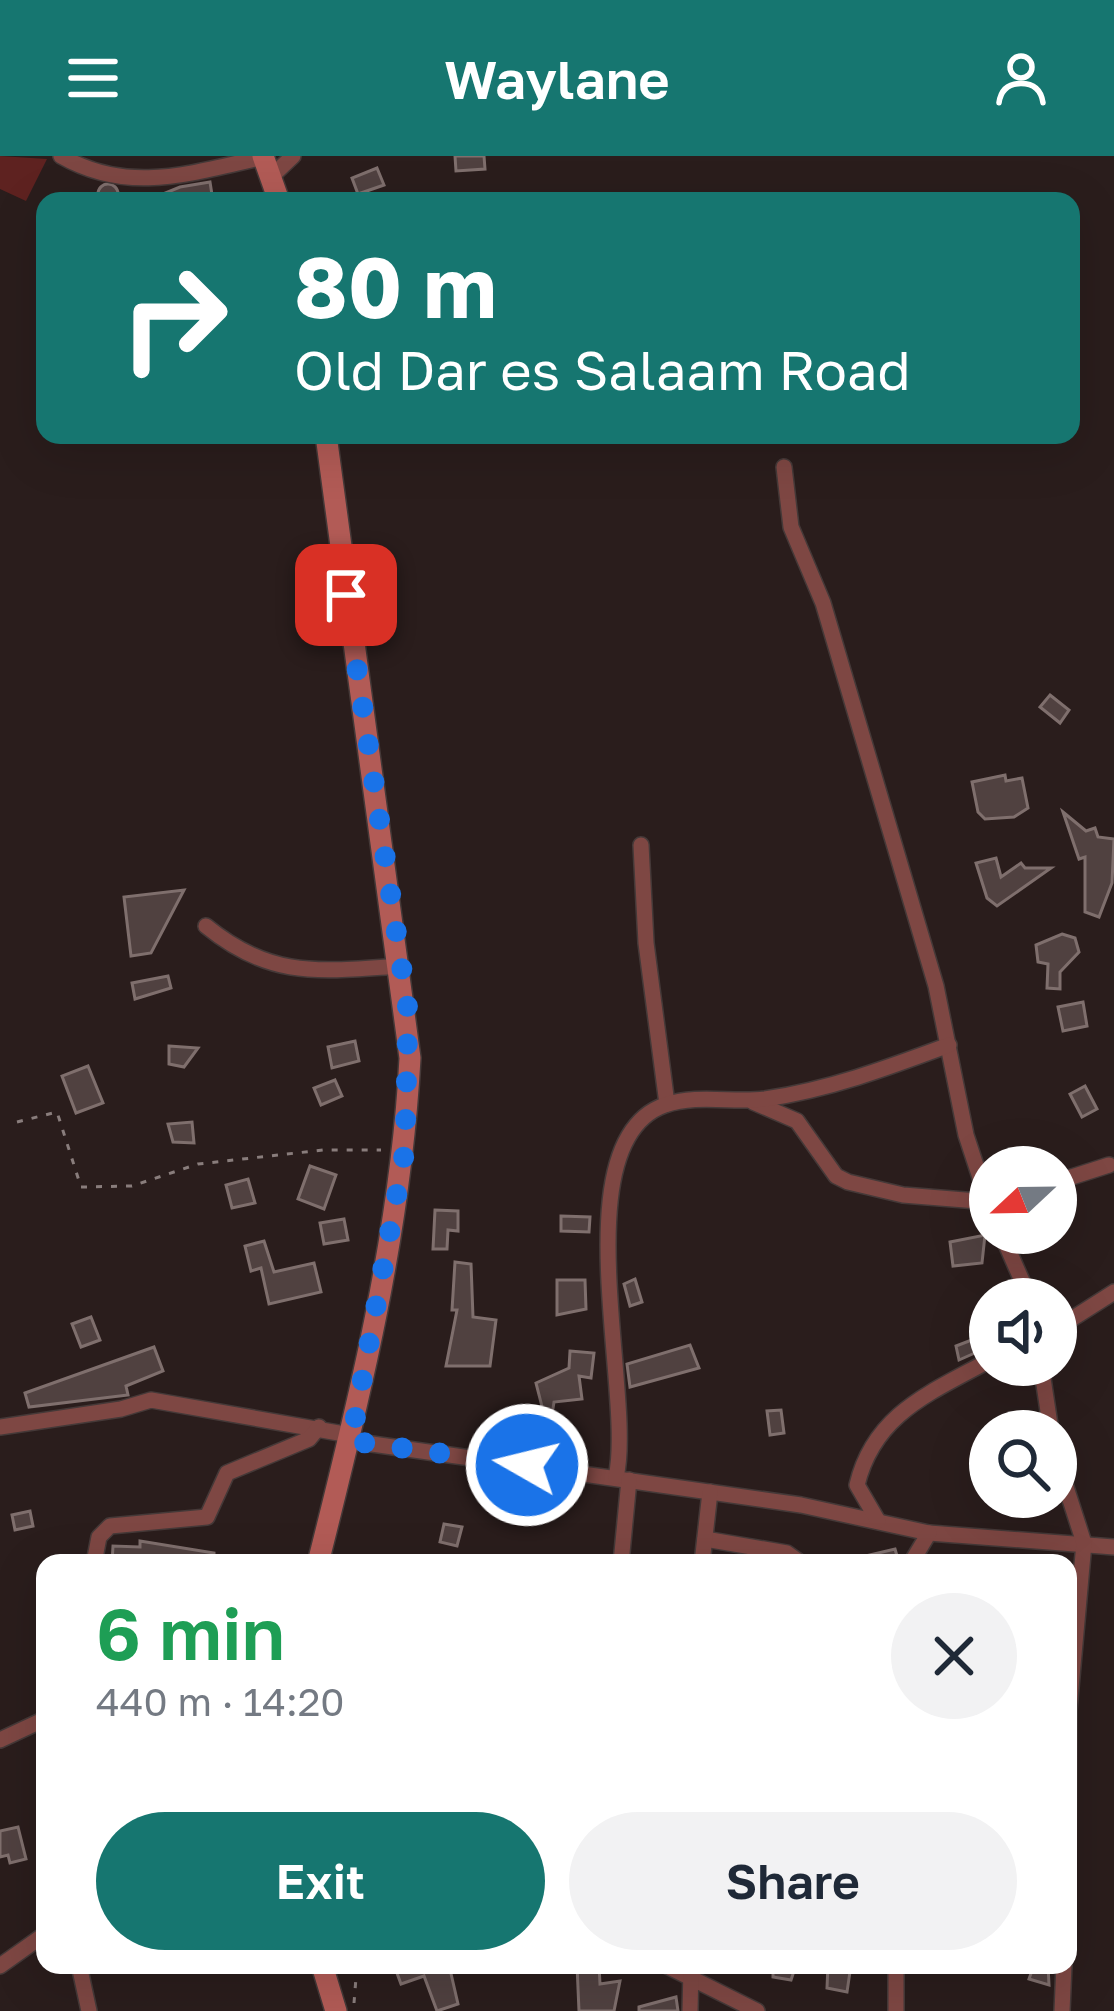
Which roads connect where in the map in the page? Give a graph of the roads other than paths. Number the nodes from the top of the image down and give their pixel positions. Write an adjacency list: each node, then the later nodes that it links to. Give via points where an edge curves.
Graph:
1 (61, 156): 3 (street, via 118,180)
2 (293, 156): 3 (street)
3 (266, 163): 4 (street)
4 (276, 192)
5 (327, 444): 9 (street)
6 (784, 467): 10 (street, via 791,527 823,603)
7 (641, 845): 12 (street)
8 (206, 926): 9 (street, via 266,966)
9 (401, 966): 22 (street, via 410,1058 405,1150)
10 (949, 1045): 11 (street, via 849,1084); 13 (street)
11 (750, 1101): 12 (street); 16 (street, via 796,1121 848,1182)
12 (667, 1104): 23 (street, via 632,1132 611,1191)
13 (970, 1146)
14 (1108, 1165): 15 (street)
15 (1077, 1175)
16 (969, 1202)
17 (1114, 1292): 18 (street)
18 (1077, 1316)
19 (969, 1373): 26 (street, via 873,1438 857,1485)
20 (0, 1427): 21 (street, via 151,1400)
21 (320, 1427): 22 (street); 31 (street, via 227,1473 207,1517 110,1526)
22 (350, 1438): 23 (street); 32 (street)
23 (622, 1478): 24 (street); 33 (street)
24 (710, 1492): 26 (street); 28 (street)
25 (1076, 1518): 29 (street)
26 (878, 1521): 27 (street)
27 (929, 1533): 29 (street); 36 (street)
28 (705, 1539): 34 (street); 35 (street)
29 (1084, 1543): 30 (street); 37 (street)
30 (1114, 1547)
31 (96, 1554)
32 (320, 1554)
33 (621, 1554)
34 (704, 1554)
35 (788, 1554)
36 (916, 1554)
37 (1077, 1621)
38 (36, 1723): 39 (street)
39 (0, 1740)
40 (36, 1940): 41 (street)
41 (0, 1966)
42 (81, 1974): 48 (street)
43 (325, 1974): 49 (street)
44 (691, 1974): 50 (street)
45 (696, 1974): 51 (street)
46 (896, 1974): 52 (street)
47 (1064, 1974): 53 (street)
48 (89, 2011)
49 (336, 2011)
50 (690, 2011)
51 (758, 2011)
52 (896, 2011)
53 (1062, 2011)

